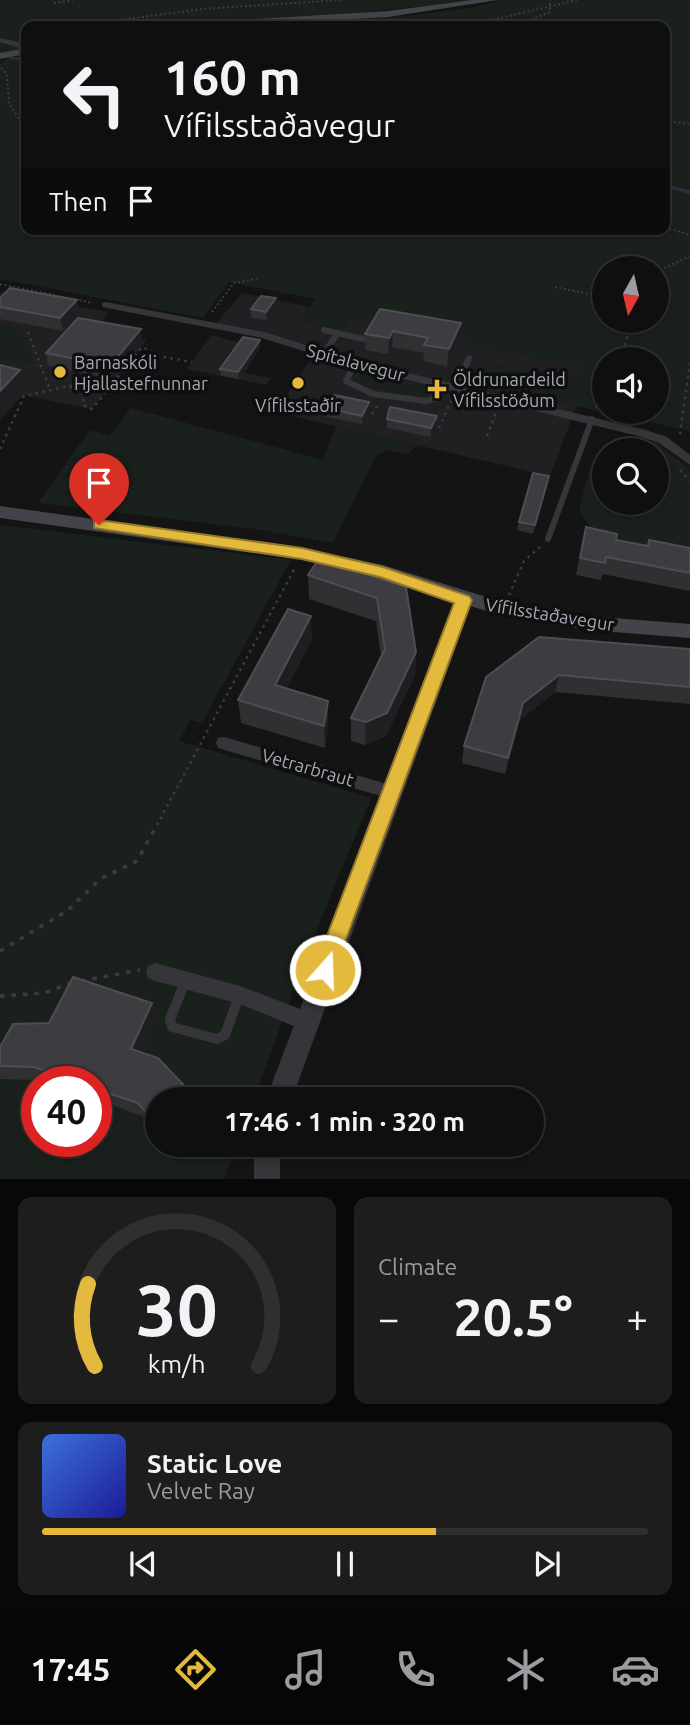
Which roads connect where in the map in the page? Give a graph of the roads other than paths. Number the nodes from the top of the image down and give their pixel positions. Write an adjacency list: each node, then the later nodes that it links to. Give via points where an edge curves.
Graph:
1 (493, 0): 2 (main road, via 388,14)
2 (274, 21)
3 (0, 40): 4 (street)
4 (21, 46)
5 (21, 52): 6 (main road)
6 (0, 56)
7 (106, 306): 11 (street, Spítalavegur, via 264,335)
8 (324, 330): 9 (lane)
9 (338, 333): 10 (lane); 11 (lane)
10 (363, 339)
11 (323, 354): 13 (street, Spítalavegur)
12 (469, 358): 15 (lane)
13 (355, 364): 14 (street, Spítalavegur); 14 (lane, via 346,380 355,390 420,402 434,399)
14 (444, 385): 15 (street, Spítalavegur)
15 (456, 388): 16 (street, Spítalavegur)
16 (592, 419): 20 (lane)
17 (611, 424): 18 (street, Spítalavegur, via 655,436)
18 (687, 455)
19 (0, 512): 21 (main road, Vífilsstaðavegur, via 302,554 383,572)
20 (548, 539)
21 (464, 600): 22 (main road, Vífilsstaðavegur, via 588,622); 24 (street)
22 (690, 631)
23 (224, 743): 24 (street, Vetrarbraut)
24 (391, 792): 28 (street)
25 (155, 972): 26 (street)
26 (186, 980): 27 (street); 27 (lane, via 170,1019 172,1027 217,1039 225,1035)
27 (240, 995): 28 (street)
28 (306, 1021): 29 (street)
29 (283, 1087)
30 (267, 1157): 31 (street)
31 (267, 1179)

